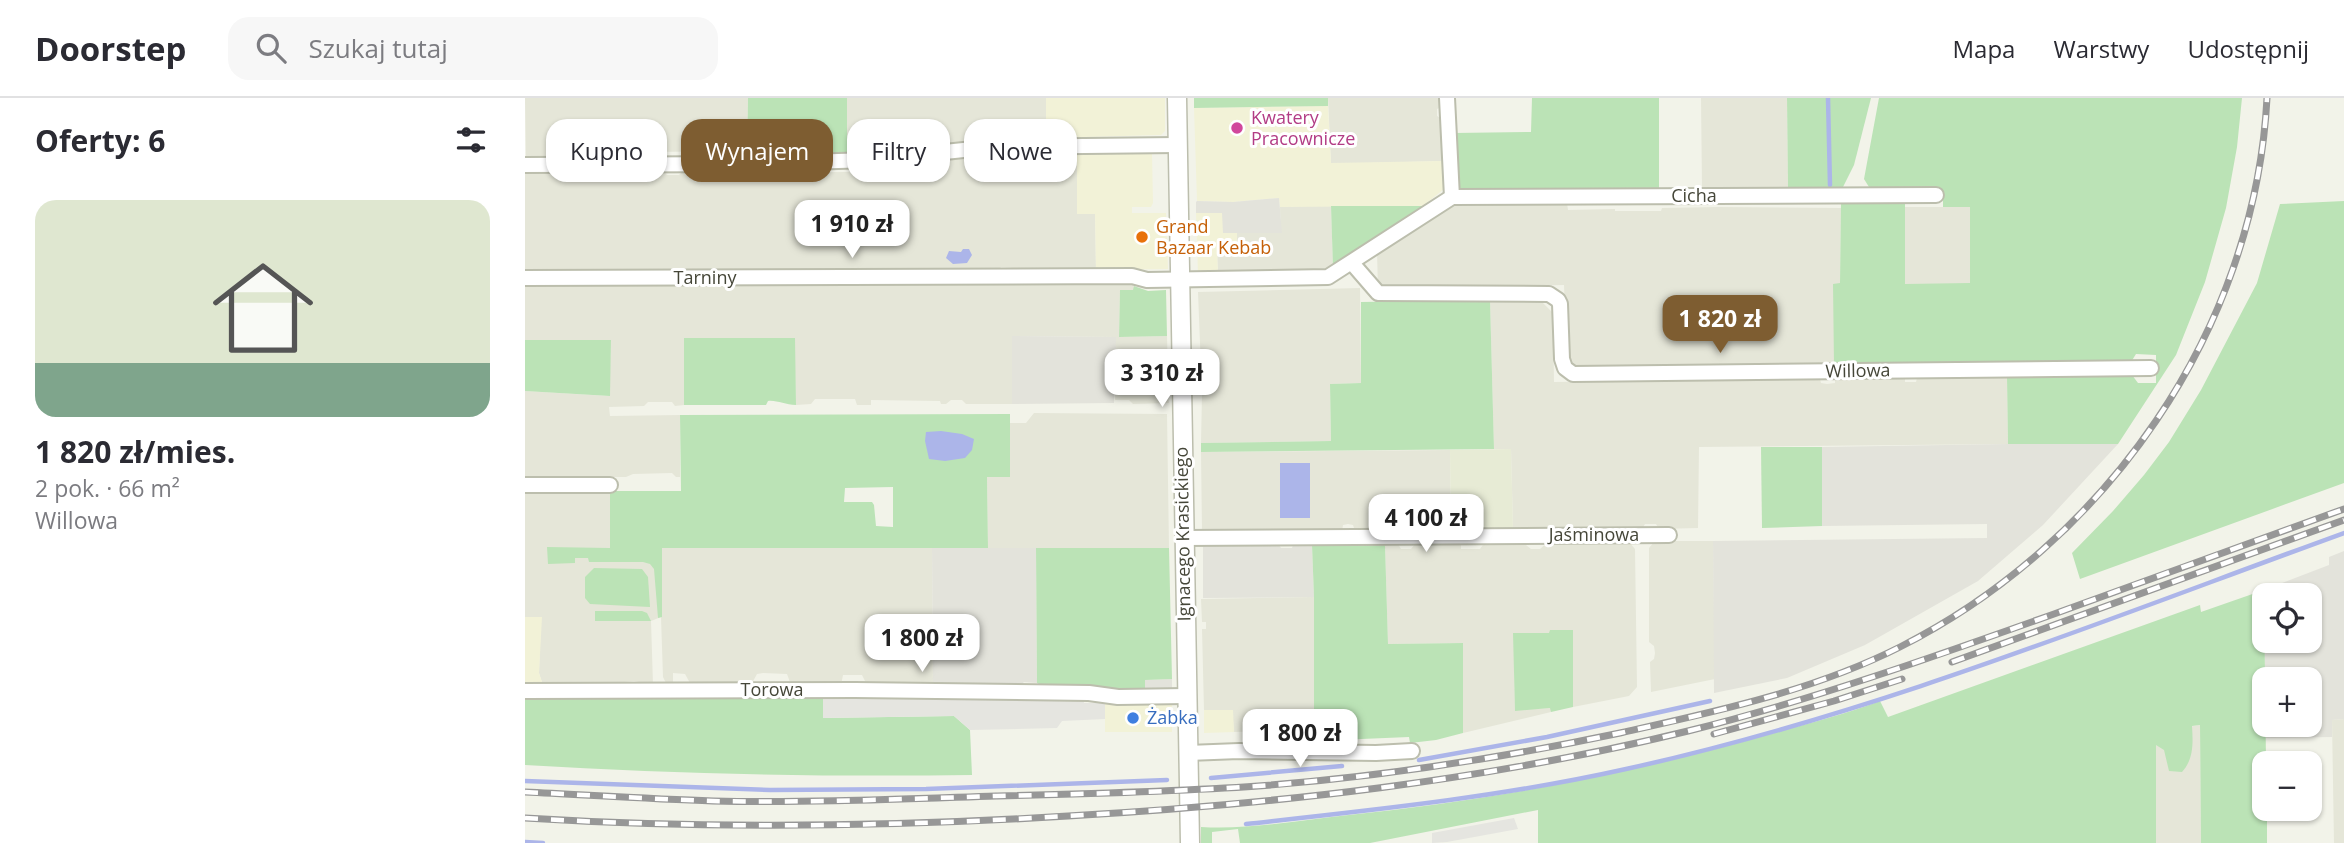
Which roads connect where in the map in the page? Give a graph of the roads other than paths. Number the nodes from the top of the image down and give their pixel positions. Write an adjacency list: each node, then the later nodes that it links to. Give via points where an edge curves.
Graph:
1 (1177, 98): 3 (street, Ignacego Krasickiego)
2 (1447, 98): 6 (street)
3 (1177, 145): 4 (street, via 987,147 869,160 750,164); 9 (street, Ignacego Krasickiego)
4 (525, 165)
5 (1936, 195): 6 (street, Cicha)
6 (1452, 197): 7 (street)
7 (1352, 263): 9 (street, via 1328,277); 10 (street, Willowa, via 1378,293 1549,294 1560,304 1563,364 1573,374)
8 (525, 278): 9 (street, Tarniny)
9 (1179, 279): 14 (street, Ignacego Krasickiego)
10 (2151, 368)
11 (525, 485): 12 (street)
12 (610, 485)
13 (1668, 535): 14 (street, Jaśminowa)
14 (1183, 538): 16 (street, Ignacego Krasickiego)
15 (525, 691): 16 (street, Torowa)
16 (1186, 696): 18 (street, Ignacego Krasickiego)
17 (1412, 751): 18 (street)
18 (1188, 753): 19 (street, Ignacego Krasickiego)
19 (1189, 843)

